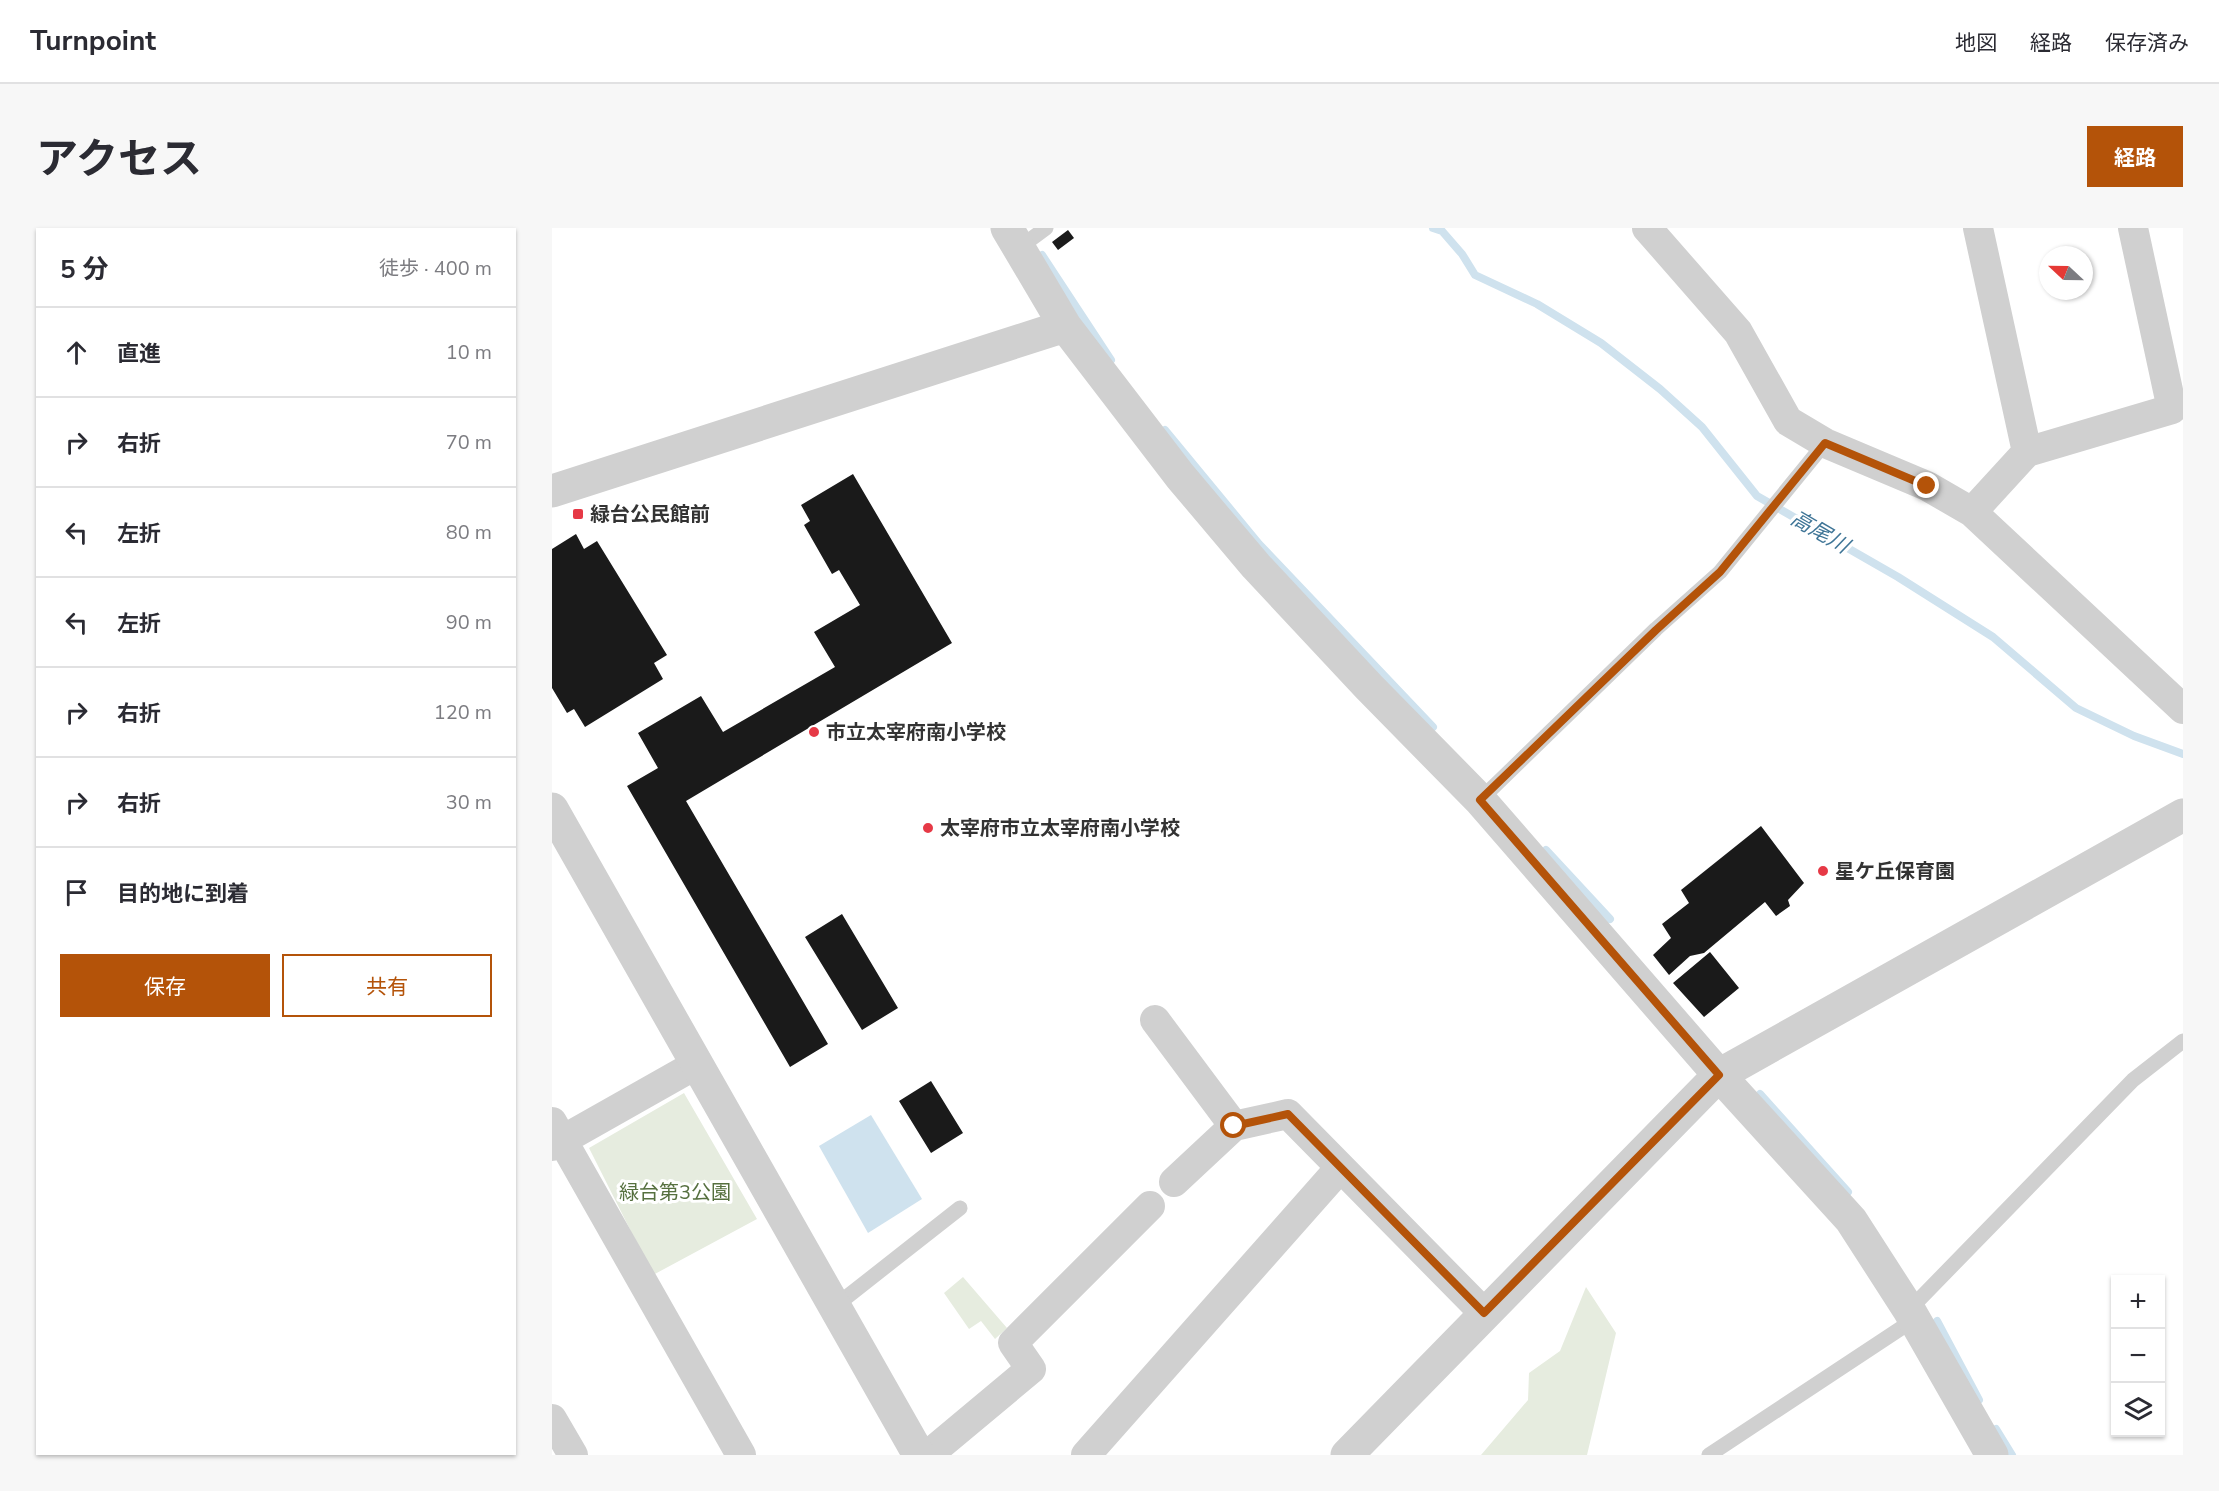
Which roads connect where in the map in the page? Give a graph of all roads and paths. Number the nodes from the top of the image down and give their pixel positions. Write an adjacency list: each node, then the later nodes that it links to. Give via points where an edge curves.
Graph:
1 (1046, 228): 5 (lane)
2 (1647, 228): 7 (street, via 1738,332 1788,421)
3 (1978, 228): 8 (street)
4 (2133, 228): 8 (street, via 2172,409)
5 (1013, 238): 6 (street)
6 (1065, 326): 9 (street); 12 (street, via 1180,477 1256,566)
7 (1825, 443): 10 (street, via 1927,486); 12 (lane, via 1720,572)
8 (2027, 452): 10 (street)
9 (552, 491)
10 (1972, 512): 11 (street)
11 (2183, 709)
12 (1480, 800): 18 (street)
13 (552, 809): 17 (street)
14 (2183, 814): 18 (street)
15 (1155, 1020): 19 (street)
16 (2183, 1041): 27 (lane, via 2133,1080)
17 (697, 1064): 20 (street); 25 (street)
18 (1719, 1075): 26 (street); 27 (street, via 1851,1220)
19 (1234, 1126): 21 (street, via 1288,1114); 22 (street)
20 (556, 1136): 30 (street)
21 (1340, 1168): 26 (street); 33 (street)
22 (1174, 1182)
23 (1150, 1206): 32 (street, via 1012,1343 1031,1369)
24 (960, 1208): 25 (lane)
25 (834, 1307): 31 (street)
26 (1484, 1313): 34 (street)
27 (1912, 1315): 35 (lane); 36 (street)
28 (552, 1419): 29 (street)
29 (573, 1455)
30 (741, 1455)
31 (919, 1455)
32 (928, 1455)
33 (1086, 1455)
34 (1347, 1455)
35 (1709, 1455)
36 (1992, 1455)

